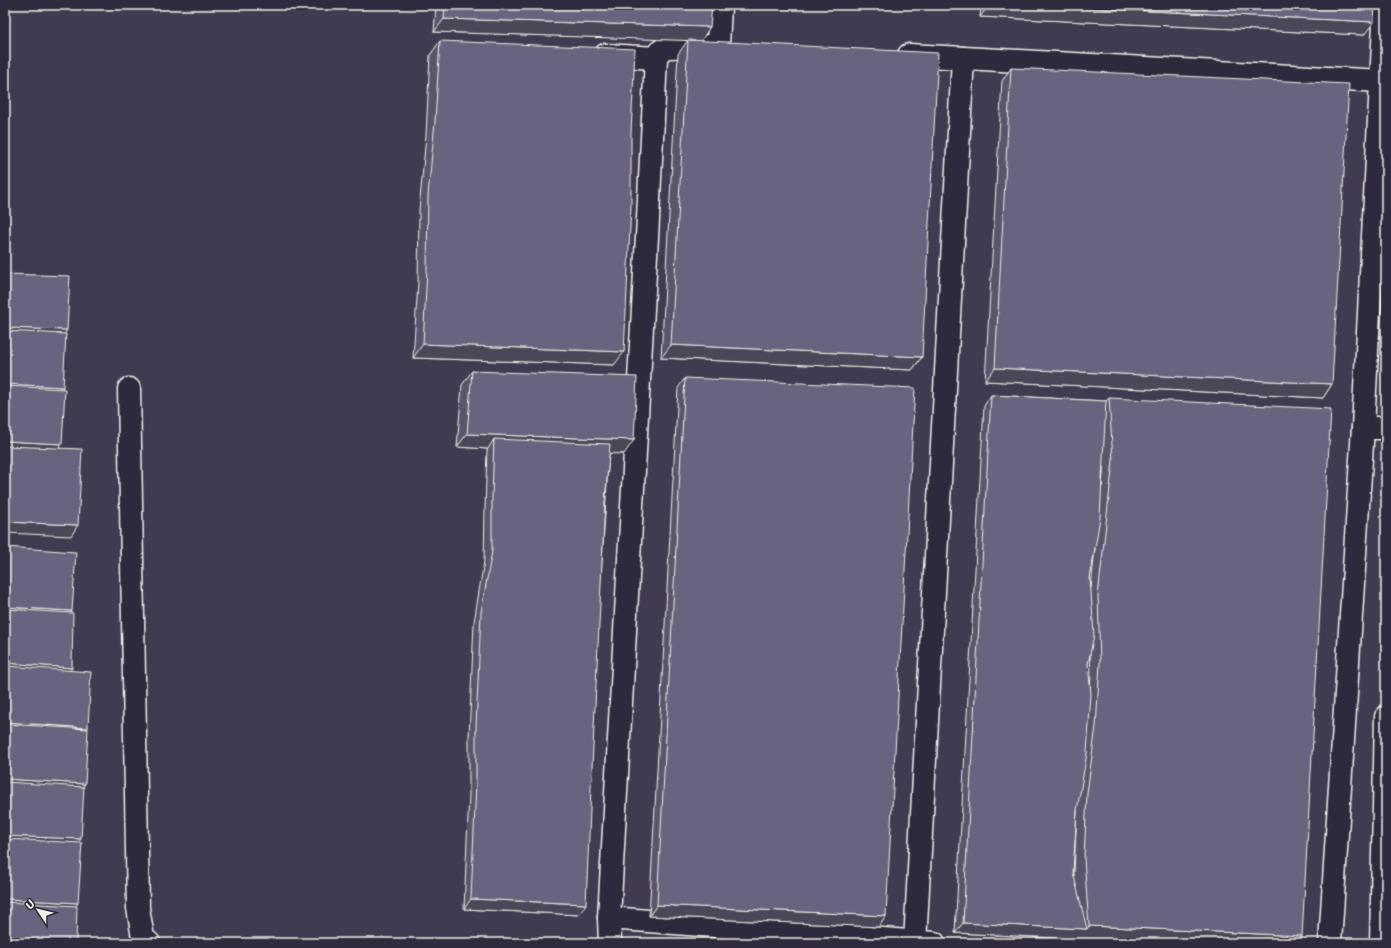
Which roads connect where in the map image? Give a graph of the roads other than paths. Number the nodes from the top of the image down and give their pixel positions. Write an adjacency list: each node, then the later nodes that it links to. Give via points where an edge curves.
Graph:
1 (720, 5): 5 (lane, via 726,46 667,48 661,50)
2 (1385, 5): 7 (lane)
3 (584, 54): 5 (lane)
4 (892, 54): 6 (lane)
5 (656, 58): 12 (lane)
6 (963, 58): 7 (lane); 15 (lane)
7 (1381, 81): 9 (lane)
8 (129, 389): 13 (lane, via 138,908 143,938)
9 (1363, 428): 10 (lane); 16 (lane)
10 (1386, 428)
11 (1386, 717): 17 (lane)
12 (609, 918): 14 (lane); 15 (lane)
13 (149, 943)
14 (610, 943)
15 (922, 943)
16 (1330, 943)
17 (1381, 943)

